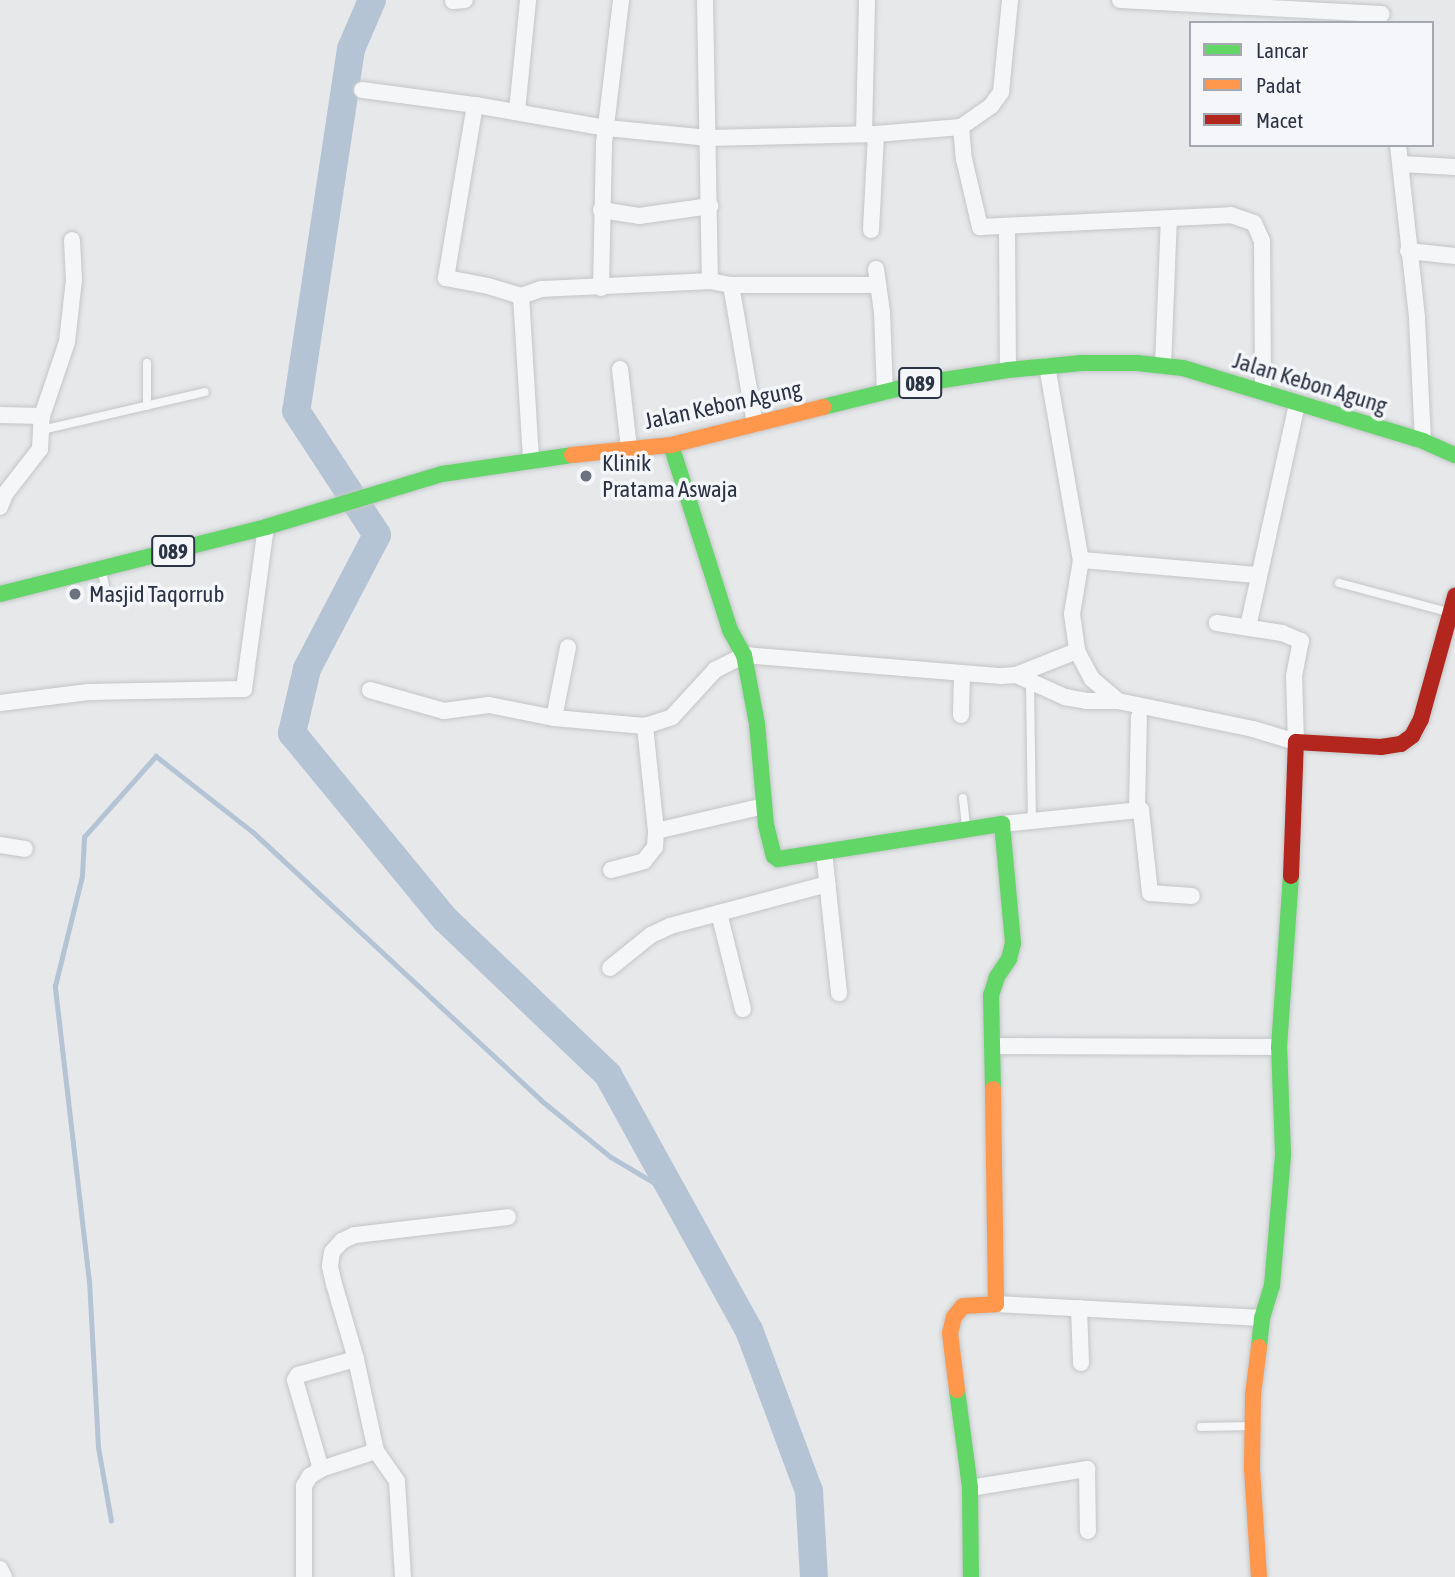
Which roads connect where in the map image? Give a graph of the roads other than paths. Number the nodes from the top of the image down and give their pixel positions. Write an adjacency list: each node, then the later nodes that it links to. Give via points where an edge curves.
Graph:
1 (465, 0): 8 (street)
2 (528, 0): 13 (street)
3 (621, 0): 15 (street)
4 (705, 0): 17 (street)
5 (867, 0): 16 (street)
6 (1010, 0): 14 (street, via 1001,92)
7 (1120, 0): 9 (street)
8 (453, 1)
9 (1155, 1): 10 (street)
10 (1382, 12)
11 (362, 90): 12 (street)
12 (475, 105): 13 (street); 32 (street, via 446,278)
13 (517, 111): 15 (street)
14 (961, 127): 16 (street); 24 (street, via 977,223 985,229)
15 (607, 128): 17 (street); 22 (street)
16 (870, 134): 17 (street); 25 (street)
17 (709, 138): 21 (street)
18 (1398, 147): 19 (street)
19 (1401, 164): 20 (street); 27 (street)
20 (1455, 167)
21 (710, 206): 22 (street, via 639,216); 29 (street)
22 (601, 210): 31 (street)
23 (1169, 219): 24 (street); 35 (street); 38 (street, via 1231,215 1254,223 1260,233)
24 (1007, 228): 37 (street)
25 (871, 230)
26 (72, 240): 44 (street, via 74,280 66,342)
27 (1408, 251): 28 (street); 46 (street, via 1417,318)
28 (1455, 257)
29 (710, 281): 30 (street); 31 (street)
30 (731, 285): 40 (street, via 876,277); 45 (street)
31 (601, 288): 32 (street, via 541,289)
32 (521, 296): 50 (street)
33 (147, 363): 42 (lane)
34 (1047, 366): 35 (street, Jalan Kebon Agung / 089); 37 (street, Jalan Kebon Agung / 089); 53 (street)
35 (1163, 366): 38 (street, Jalan Kebon Agung / 089)
36 (620, 369): 48 (street)
37 (1008, 370): 40 (street, Jalan Kebon Agung / 089)
38 (1263, 391): 41 (street, Jalan Kebon Agung / 089)
39 (205, 392): 42 (lane)
40 (885, 392): 45 (street, Jalan Kebon Agung / 089)
41 (1297, 405): 46 (street, Jalan Kebon Agung / 089); 55 (street)
42 (147, 406): 44 (lane)
43 (0, 415): 44 (street)
44 (42, 423): 51 (street, via 36,455)
45 (755, 424): 47 (street, Jalan Kebon Agung / 089)
46 (1423, 441): 49 (street, Jalan Kebon Agung / 089)
47 (671, 445): 48 (street, Jalan Kebon Agung / 089); 64 (street, via 730,630)
48 (629, 448): 50 (street, Jalan Kebon Agung / 089)
49 (1455, 455)
50 (531, 459): 52 (street, Jalan Kebon Agung / 089, via 442,474)
51 (2, 498)
52 (266, 527): 54 (street, Jalan Kebon Agung / 089); 69 (street, via 244,689 88,692)
53 (1081, 560): 55 (street); 63 (street, via 1072,614)
54 (101, 569): 57 (street, Jalan Kebon Agung / 089); 58 (lane)
55 (1257, 575): 61 (street)
56 (1339, 583): 59 (lane)
57 (0, 594)
58 (107, 595)
59 (1453, 605): 74 (street, via 1421,719 1412,736 1402,744 1381,747)
60 (1217, 623): 61 (street)
61 (1248, 627): 74 (street, via 1282,633 1300,642 1294,676)
62 (568, 647): 72 (street)
63 (1077, 650): 66 (street); 68 (street, via 1092,679)
64 (744, 654): 65 (street); 73 (street, via 715,670 672,717); 76 (street, via 757,724)
65 (962, 673): 66 (street); 70 (street)
66 (1023, 679): 68 (street, via 1065,697); 78 (lane)
67 (370, 690): 72 (street, via 444,711 489,705)
68 (1118, 701): 74 (street)
69 (0, 703)
70 (961, 715)
71 (1139, 717): 77 (street)
72 (554, 718): 73 (street)
73 (645, 726): 81 (street)
74 (1296, 742): 93 (street)
75 (963, 798): 80 (lane)
76 (764, 806): 81 (street); 84 (street, via 775,858)
77 (1137, 809): 78 (street); 87 (street, via 1143,813 1150,892)
78 (1032, 820): 79 (street)
79 (1002, 824): 80 (street); 92 (street, via 1013,943 991,995)
80 (967, 830): 84 (street)
81 (656, 831): 85 (street, via 655,848 644,861)
82 (0, 845): 83 (street)
83 (25, 849)
84 (824, 852): 86 (street)
85 (611, 870)
86 (828, 884): 88 (street); 90 (street)
87 (1192, 896)
88 (719, 913): 89 (street, via 651,935); 91 (street)
89 (610, 968)
90 (839, 993)
91 (743, 1009)
92 (993, 1046): 93 (street); 95 (street)
93 (1279, 1047): 97 (street, via 1283,1154 1272,1286)
94 (508, 1217): 98 (street, via 413,1227 342,1241 332,1252 330,1266)
95 (996, 1304): 96 (street); 104 (street, via 963,1306 950,1333)
96 (1079, 1308): 97 (street); 99 (street)
97 (1262, 1318): 100 (street)
98 (356, 1359): 102 (street); 103 (street, via 296,1377)
99 (1081, 1363)
100 (1253, 1425): 101 (lane); 111 (street)
101 (1201, 1427)
102 (376, 1451): 103 (street); 109 (street, via 397,1481)
103 (321, 1469): 108 (street, via 304,1486)
104 (970, 1488): 105 (street, via 1087,1469); 110 (street)
105 (1088, 1531)
106 (0, 1569): 107 (street)
107 (4, 1577)
108 (304, 1577)
109 (404, 1577)
110 (971, 1577)
111 (1259, 1577)

